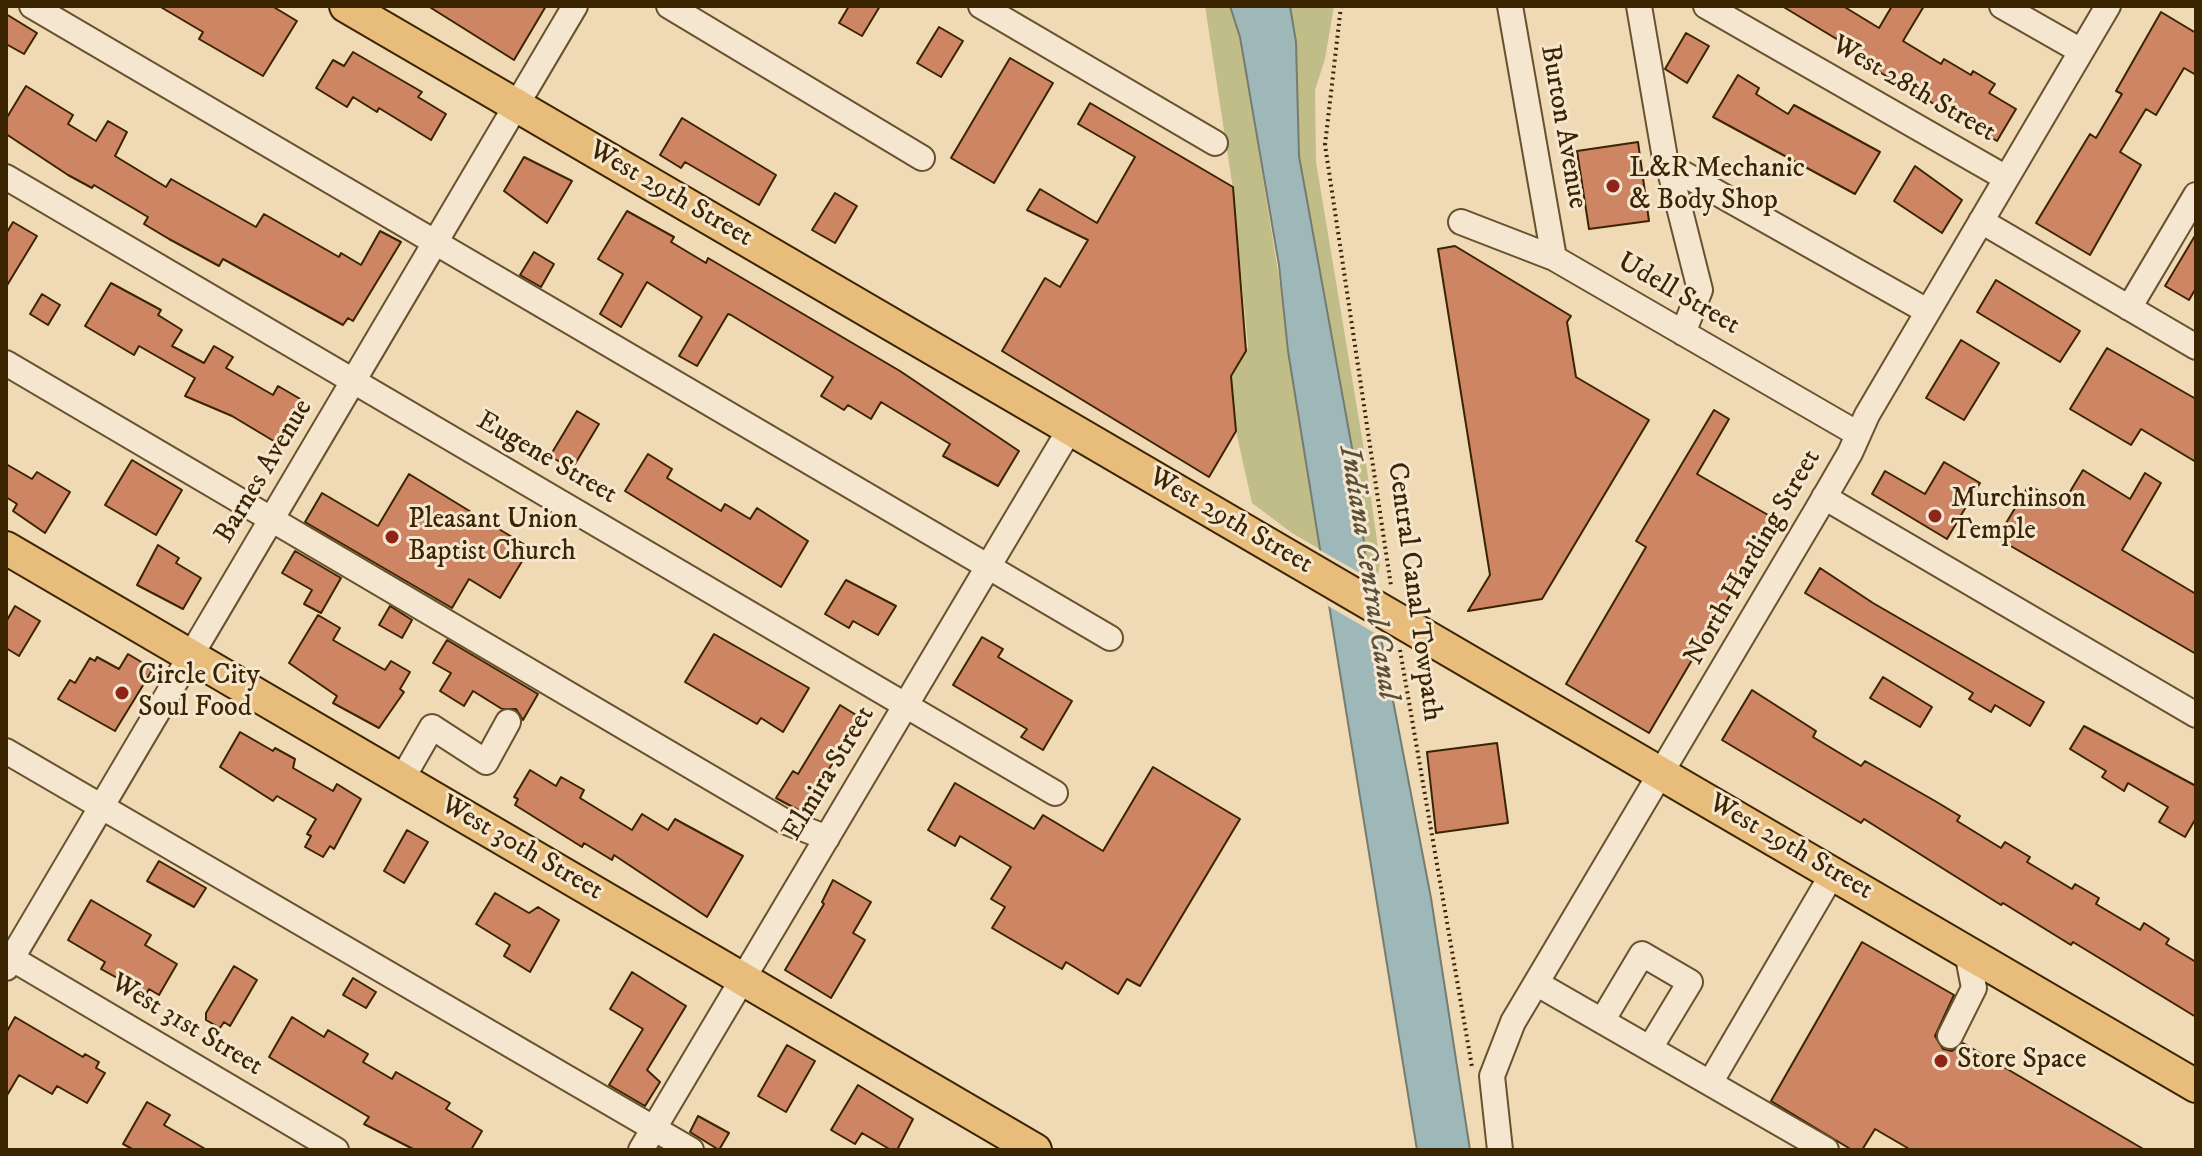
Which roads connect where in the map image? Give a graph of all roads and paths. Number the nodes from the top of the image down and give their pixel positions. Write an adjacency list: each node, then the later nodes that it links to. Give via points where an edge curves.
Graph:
1 (32, 6): 22 (street)
2 (346, 6): 13 (main road, West 29th Street)
3 (575, 6): 13 (street, Barnes Avenue)
4 (669, 6): 15 (street)
5 (981, 6): 14 (street)
6 (1341, 6): 36 (path, Central Canal Towpath, via 1325,145)
7 (1510, 6): 23 (street, Burton Avenue)
8 (1639, 6): 16 (street, via 1653,103)
9 (1706, 6): 18 (street, West 28th Street)
10 (2002, 6): 12 (street)
11 (2108, 6): 12 (street, North Harding Street)
12 (2081, 51): 18 (street, North Harding Street)
13 (516, 105): 22 (street, Barnes Avenue); 30 (main road, West 29th Street)
14 (1215, 143)
15 (922, 158)
16 (1669, 167): 25 (street); 26 (street, via 1700,290)
17 (6, 177): 29 (street, Eugene Street)
18 (2006, 178): 20 (street, North Harding Street)
19 (2196, 195): 24 (street)
20 (1981, 221): 24 (street); 25 (street, North Harding Street)
21 (1461, 222): 23 (street, Udell Street)
22 (437, 240): 29 (street, Barnes Avenue); 35 (street)
23 (1554, 258): 26 (street, Udell Street)
24 (2129, 308): 27 (street)
25 (1927, 311): 31 (street, North Harding Street)
26 (1683, 333): 31 (street, Udell Street)
27 (2196, 347)
28 (6, 363): 33 (street)
29 (354, 381): 33 (street, Barnes Avenue); 39 (street, Eugene Street)
30 (1070, 429): 35 (street, Elmira Street); 36 (main road, West 29th Street)
31 (1858, 434): 32 (street, North Harding Street)
32 (1824, 497): 40 (street); 43 (street, North Harding Street)
33 (272, 519): 38 (street, Barnes Avenue); 47 (street, via 784,821)
34 (6, 548): 38 (main road, West 30th Street)
35 (989, 566): 37 (street); 39 (street, Elmira Street)
36 (1393, 617): 43 (main road, West 29th Street); 56 (path, Central Canal Towpath, via 1469,1061)
37 (1110, 638)
38 (191, 656): 44 (main road, West 30th Street); 46 (street, Barnes Avenue)
39 (906, 705): 45 (street, Eugene Street); 47 (street, Elmira Street)
40 (2196, 715)
41 (508, 722): 44 (street, via 486,762 432,727)
42 (6, 751): 46 (street)
43 (1663, 773): 48 (main road, West 29th Street); 52 (street, North Harding Street)
44 (402, 779): 51 (main road, West 30th Street)
45 (1055, 793)
46 (101, 807): 50 (street, Barnes Avenue); 59 (street)
47 (827, 838): 51 (street, Elmira Street)
48 (1833, 873): 49 (main road, West 29th Street); 57 (street)
49 (1967, 952): 54 (street, via 1974,988); 58 (main road, West 29th Street)
50 (8, 960): 60 (street, West 31st Street)
51 (743, 979): 59 (street, Elmira Street); 63 (main road, West 30th Street)
52 (1536, 983): 53 (street); 56 (street, North Harding Street, via 1513,1022)
53 (1602, 1021): 55 (street); 55 (street, via 1642,954 1690,982)
54 (1950, 1036)
55 (1650, 1048): 57 (street)
56 (1492, 1076): 64 (street, North Harding Street)
57 (1710, 1083): 65 (street)
58 (2196, 1086)
59 (654, 1128): 61 (street, Elmira Street); 62 (street)
60 (336, 1150)
61 (641, 1150)
62 (691, 1150)
63 (1035, 1150)
64 (1500, 1150)
65 (1826, 1150)

